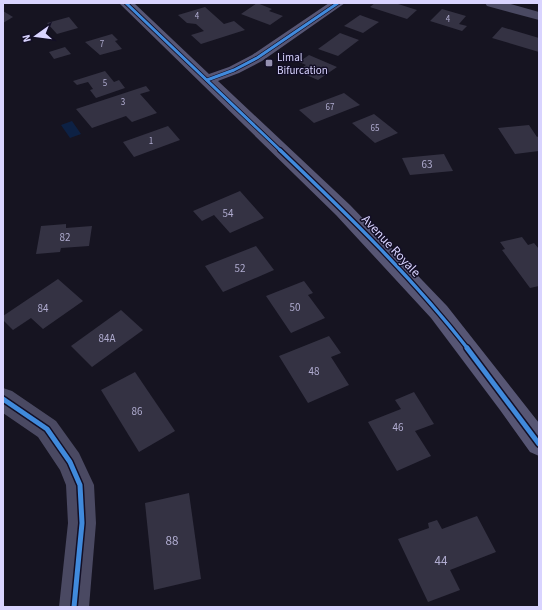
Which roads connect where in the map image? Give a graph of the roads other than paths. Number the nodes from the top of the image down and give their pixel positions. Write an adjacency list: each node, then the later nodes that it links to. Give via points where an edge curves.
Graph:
1 (126, 3): 5 (street, Avenue Royale)
2 (338, 3): 5 (street, via 257,58)
3 (492, 3): 4 (street)
4 (539, 16)
5 (207, 80): 7 (street, Avenue Royale, via 343,210 439,312)
6 (3, 399): 8 (street, via 47,429 70,462 80,485 82,523)
7 (539, 444)
8 (74, 607)

